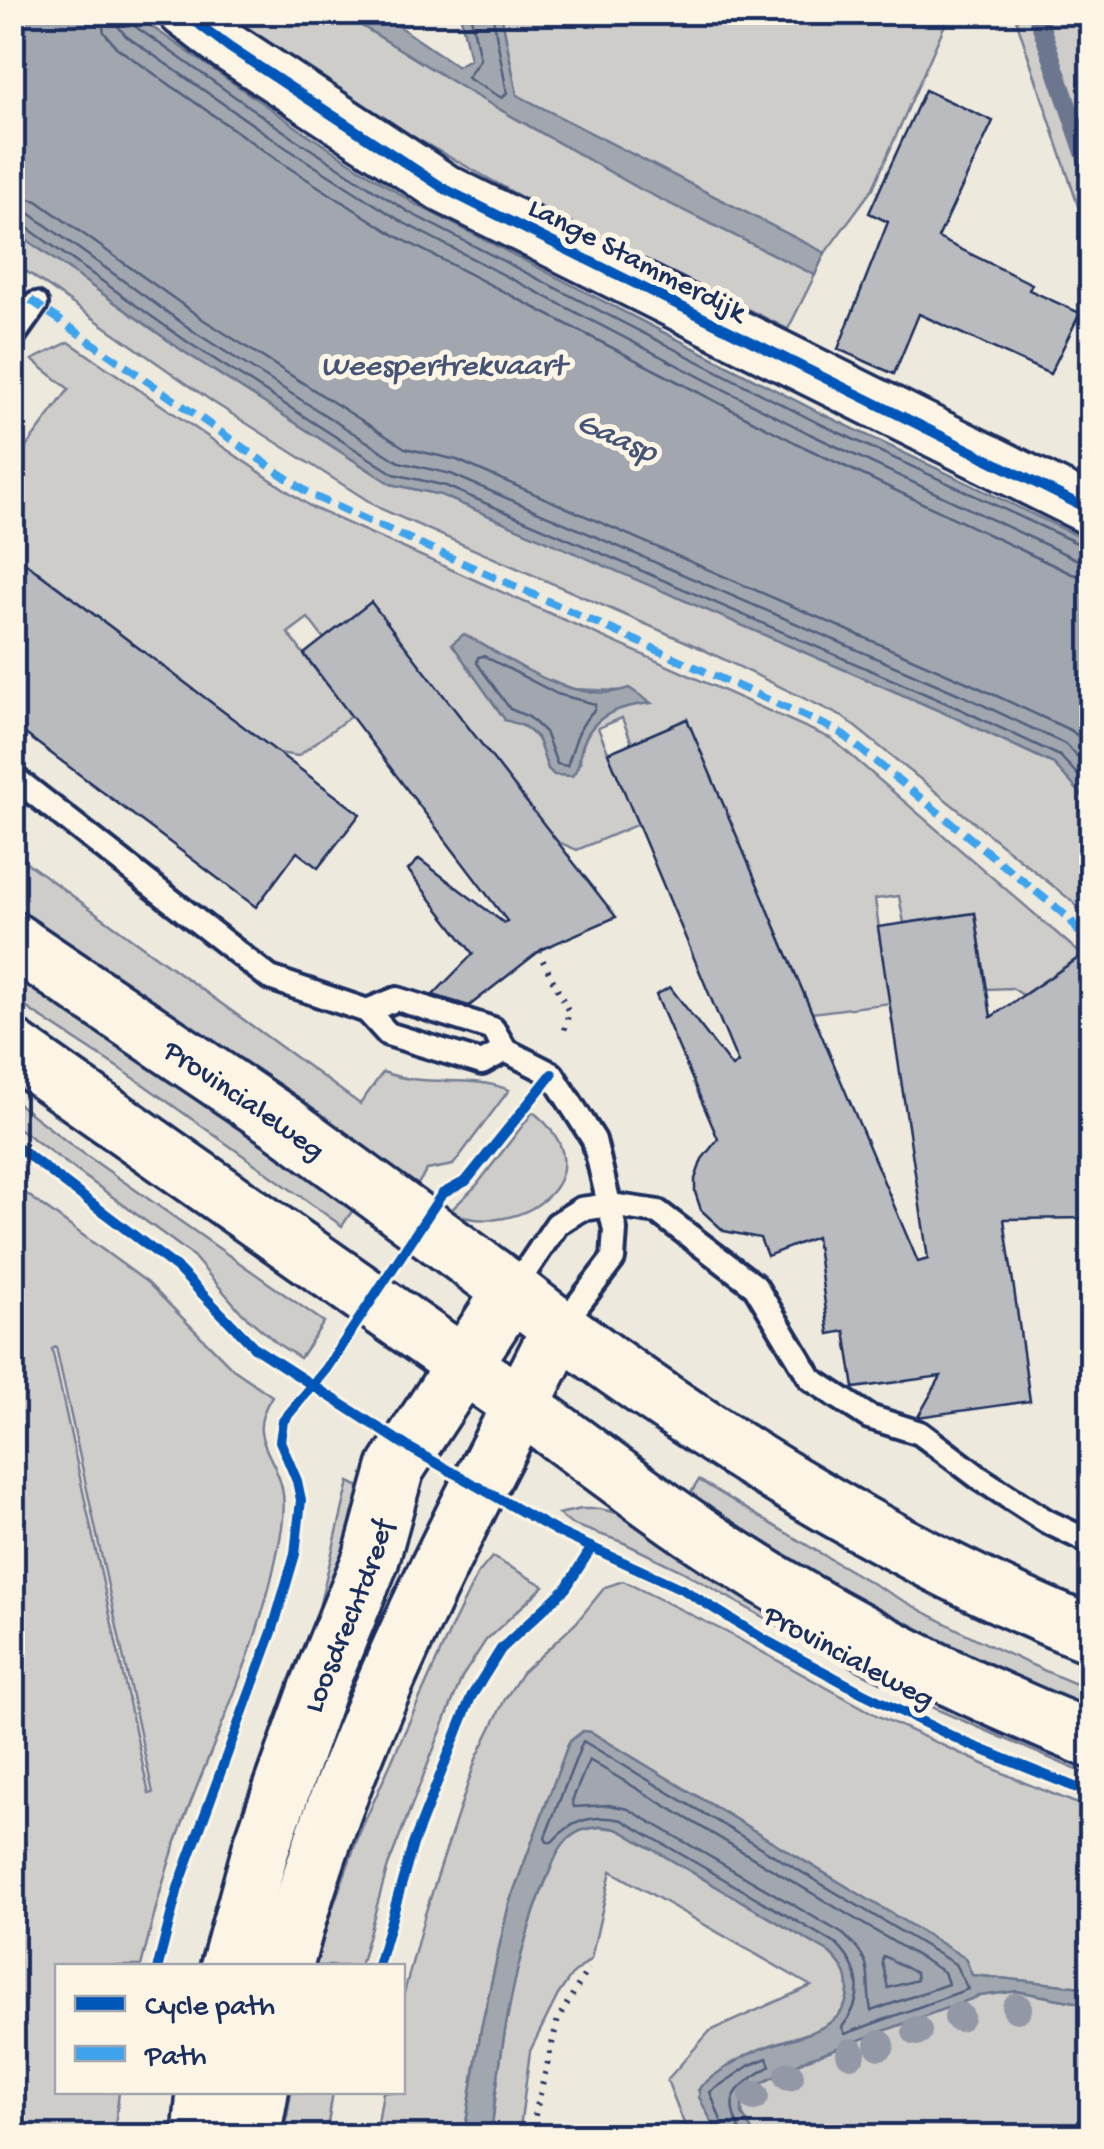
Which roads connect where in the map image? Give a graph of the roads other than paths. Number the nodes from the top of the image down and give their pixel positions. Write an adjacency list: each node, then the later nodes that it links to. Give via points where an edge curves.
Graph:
1 (183, 12): 4 (street, Lange Stammerdijk, via 445,189)
2 (36, 304): 3 (lane)
3 (12, 338)
4 (1092, 511)
5 (12, 776): 7 (lane, via 270,978)
6 (12, 940): 11 (main road, Provincialeweg)
7 (368, 1012): 9 (lane, via 388,1034 482,1063); 9 (lane, via 397,999 493,1029)
8 (12, 1048): 13 (main road, Provincialeweg)
9 (505, 1050): 10 (lane, via 552,1074 594,1140)
10 (610, 1205): 11 (lane, via 581,1209 557,1224); 12 (lane, via 613,1259); 15 (lane, via 658,1212 755,1286 811,1379 869,1417 920,1433 981,1480)
11 (512, 1290): 12 (main road, Provincialeweg); 13 (main road, Loosdrechtdreef)
12 (560, 1328): 14 (main road, Loosdrechtdreef); 16 (main road, Provincialeweg, via 654,1395 900,1543)
13 (464, 1364): 14 (main road, Provincialeweg); 18 (main road, Loosdrechtdreef, via 396,1468 371,1559 261,1848)
14 (521, 1406): 17 (main road, Provincialeweg, via 677,1520 778,1582 935,1670); 19 (main road, Loosdrechtdreef, via 382,1694 328,1827)
15 (1092, 1543)
16 (1092, 1634)
17 (1092, 1740)
18 (230, 1964)
19 (285, 1964)
20 (206, 2094): 22 (main road)
21 (260, 2094): 23 (main road)
22 (200, 2136)
23 (252, 2136)

